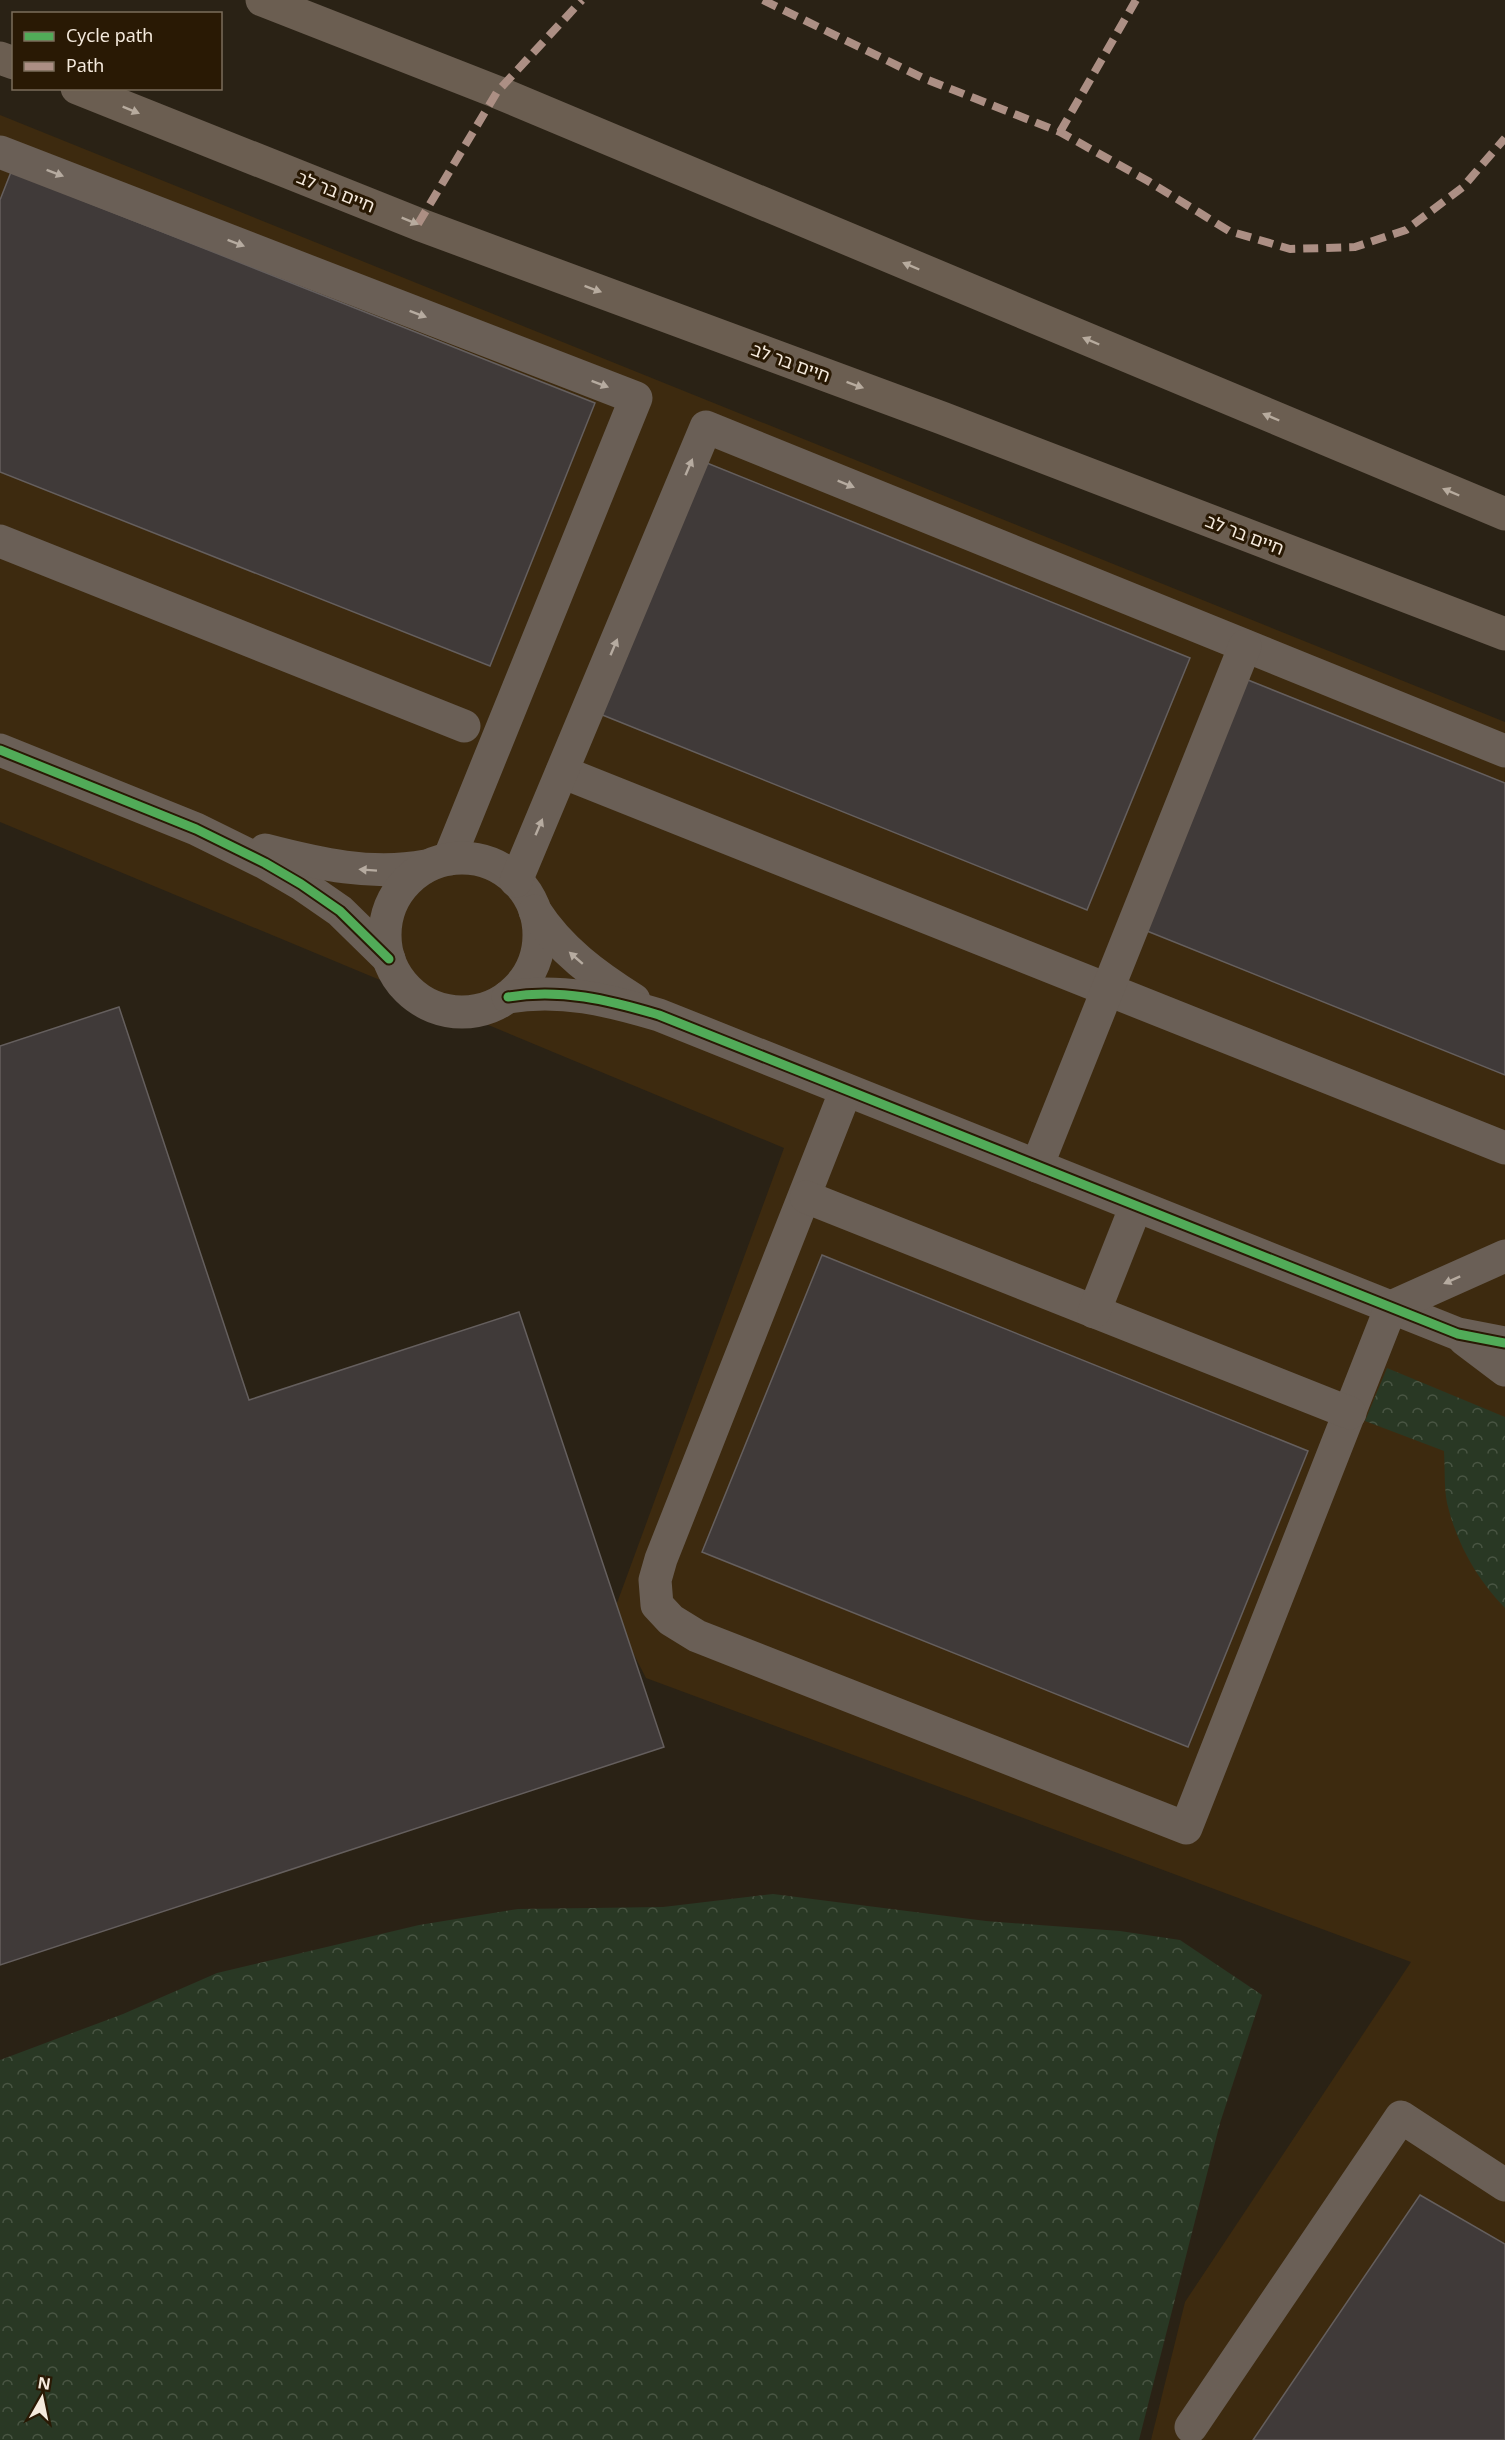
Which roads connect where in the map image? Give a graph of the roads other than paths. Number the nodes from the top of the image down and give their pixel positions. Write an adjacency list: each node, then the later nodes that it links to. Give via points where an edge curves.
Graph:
1 (262, 0): 4 (main road, one-way to 1, via 497,92)
2 (82, 90): 6 (main road, חיים בר לב, one-way to 6, via 418,224 942,418)
3 (0, 152): 13 (street, one-way to 13, via 636,398)
4 (1505, 514)
5 (0, 541): 8 (street)
6 (1505, 634)
7 (1245, 646): 10 (street); 11 (street, one-way to 7, via 706,427); 17 (street)
8 (464, 726)
9 (0, 750): 12 (street)
10 (1505, 751)
11 (562, 772): 14 (street, one-way to 11); 17 (street)
12 (196, 829): 13 (street, one-way to 12, via 401,871 331,866); 16 (street, via 320,896)
13 (438, 863): 14 (street, via 461,858 486,862); 16 (street, via 407,880 393,900 384,935)
14 (516, 881): 15 (street)
15 (535, 911): 18 (street, via 539,935 535,959 524,981); 19 (street, one-way to 15, via 579,961 547,930)
16 (389, 959): 18 (street, via 407,989 437,1008 474,1011)
17 (1108, 989): 21 (street); 22 (street)
18 (507, 997): 19 (street, via 566,994)
19 (659, 1015): 20 (street)
20 (846, 1090): 22 (street); 23 (street)
21 (1505, 1148)
22 (1037, 1166): 24 (street)
23 (806, 1197): 27 (street); 31 (street, via 661,1559 656,1580 657,1605 671,1620 697,1636 1186,1828)
24 (1136, 1206): 26 (street); 27 (street)
25 (1505, 1256): 26 (street, one-way to 26)
26 (1391, 1308): 28 (street); 31 (street)
27 (1094, 1312): 31 (street)
28 (1458, 1334): 29 (street); 30 (street)
29 (1505, 1343)
30 (1505, 1370)
31 (1350, 1413)
32 (1505, 2185): 33 (street, via 1401,2117)
33 (1191, 2427)

